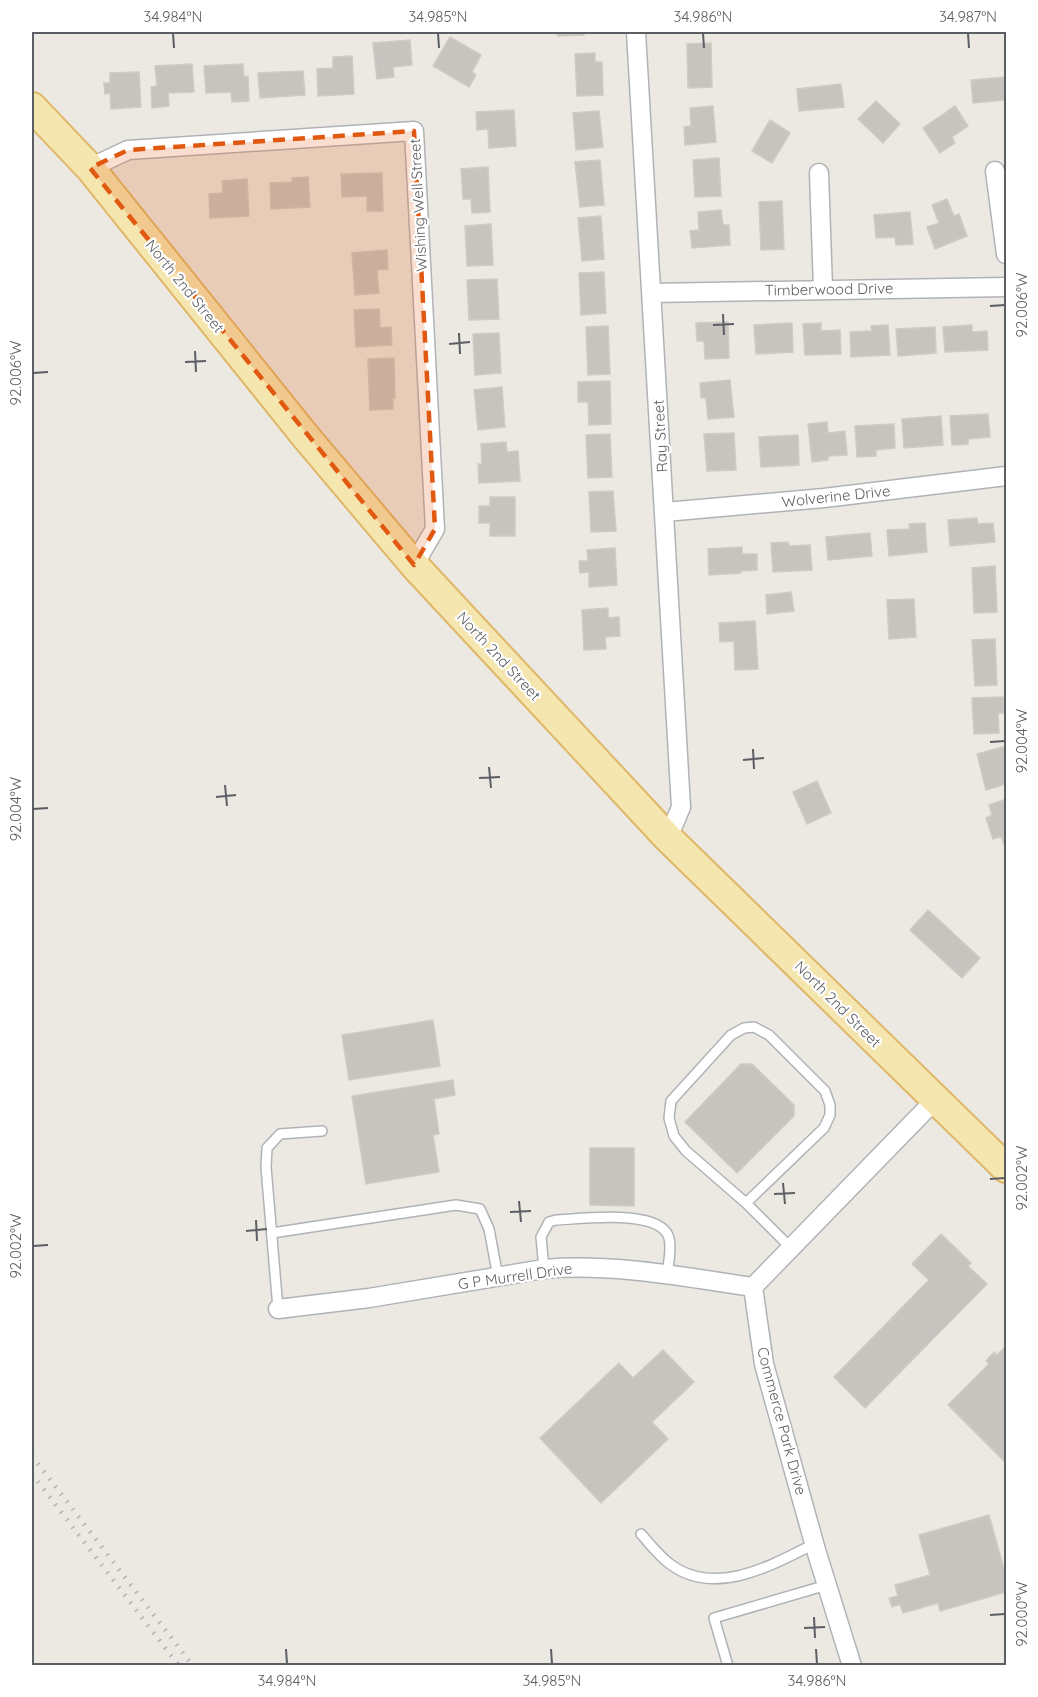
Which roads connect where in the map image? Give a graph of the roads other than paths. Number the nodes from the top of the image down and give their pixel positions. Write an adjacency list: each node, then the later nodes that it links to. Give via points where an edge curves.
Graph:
1 (636, 32): 9 (street, Ray Street)
2 (32, 107): 3 (main road, North 2nd Street)
3 (90, 168): 12 (main road, North 2nd Street); 12 (street, Wishing Well Street, via 128,150 414,131 435,529)
4 (996, 171): 6 (street)
5 (819, 174): 8 (street)
6 (1006, 254)
7 (1006, 287): 8 (street, Timberwood Drive)
8 (823, 289): 9 (street, Timberwood Drive)
9 (652, 293): 11 (street, Ray Street)
10 (1006, 476): 11 (street, Wolverine Drive)
11 (665, 512): 13 (street, Ray Street, via 681,807)
12 (414, 565): 13 (main road, North 2nd Street)
13 (668, 838): 14 (main road, North 2nd Street)
14 (934, 1100): 16 (main road, North 2nd Street); 19 (street)
15 (322, 1131): 18 (lane, via 280,1134 267,1148)
16 (1006, 1168)
17 (746, 1203): 17 (lane, via 824,1128 830,1115 825,1091 769,1035 754,1027 731,1035 671,1101 669,1118 674,1136 686,1151); 19 (lane)
18 (272, 1233): 22 (lane, via 456,1205 480,1209 489,1229); 24 (lane)
19 (791, 1248): 23 (street)
20 (544, 1269): 21 (street, G P Murrell Drive, via 589,1268); 21 (lane, via 541,1237 549,1222 626,1218 665,1229 670,1247); 22 (street, G P Murrell Drive)
21 (667, 1275): 23 (street, G P Murrell Drive)
22 (498, 1277): 24 (street, G P Murrell Drive)
23 (753, 1287): 26 (street, Commerce Park Drive, via 764,1364)
24 (278, 1309)
25 (641, 1534): 26 (lane, via 670,1565 695,1577 717,1579 760,1569)
26 (814, 1544): 27 (street, Commerce Park Drive)
27 (827, 1585): 28 (lane, via 714,1618); 29 (street, Commerce Park Drive)
28 (728, 1665)
29 (852, 1665)

